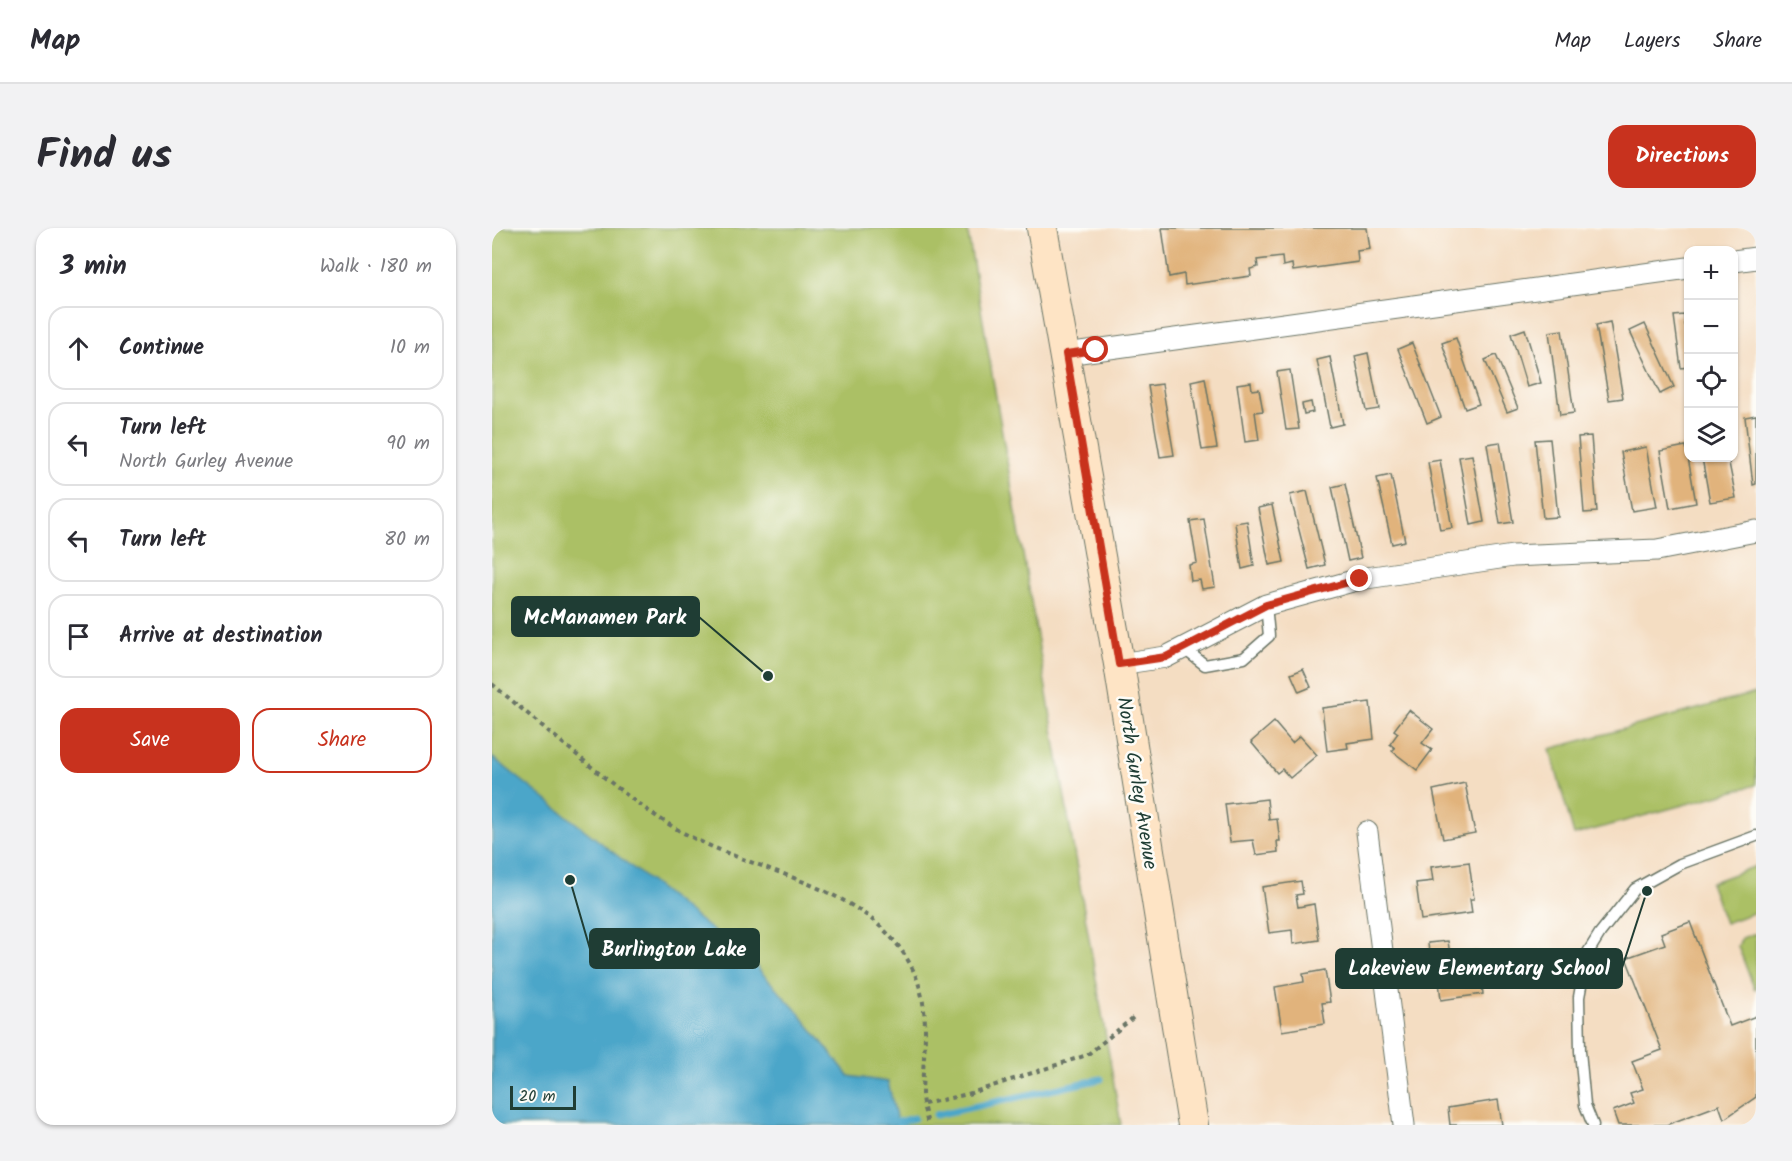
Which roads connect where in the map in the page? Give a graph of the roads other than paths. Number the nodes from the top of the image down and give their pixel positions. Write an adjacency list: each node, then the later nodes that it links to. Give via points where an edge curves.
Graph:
1 (1042, 228): 5 (street, North Gurley Avenue)
2 (1756, 258): 3 (street)
3 (1738, 260)
4 (1684, 269): 5 (street)
5 (1066, 354): 9 (street, North Gurley Avenue)
6 (1756, 531): 7 (street, via 1657,550 1513,556 1360,579)
7 (1266, 605): 8 (street); 8 (lane, via 1269,636 1244,658 1205,665)
8 (1183, 648): 9 (street, via 1166,657)
9 (1119, 664): 12 (street, North Gurley Avenue)
10 (1367, 832): 13 (street)
11 (1756, 836): 14 (lane, via 1680,864 1635,889 1587,954 1579,997 1580,1051 1584,1094)
12 (1193, 1125)
13 (1404, 1125)
14 (1593, 1125)

